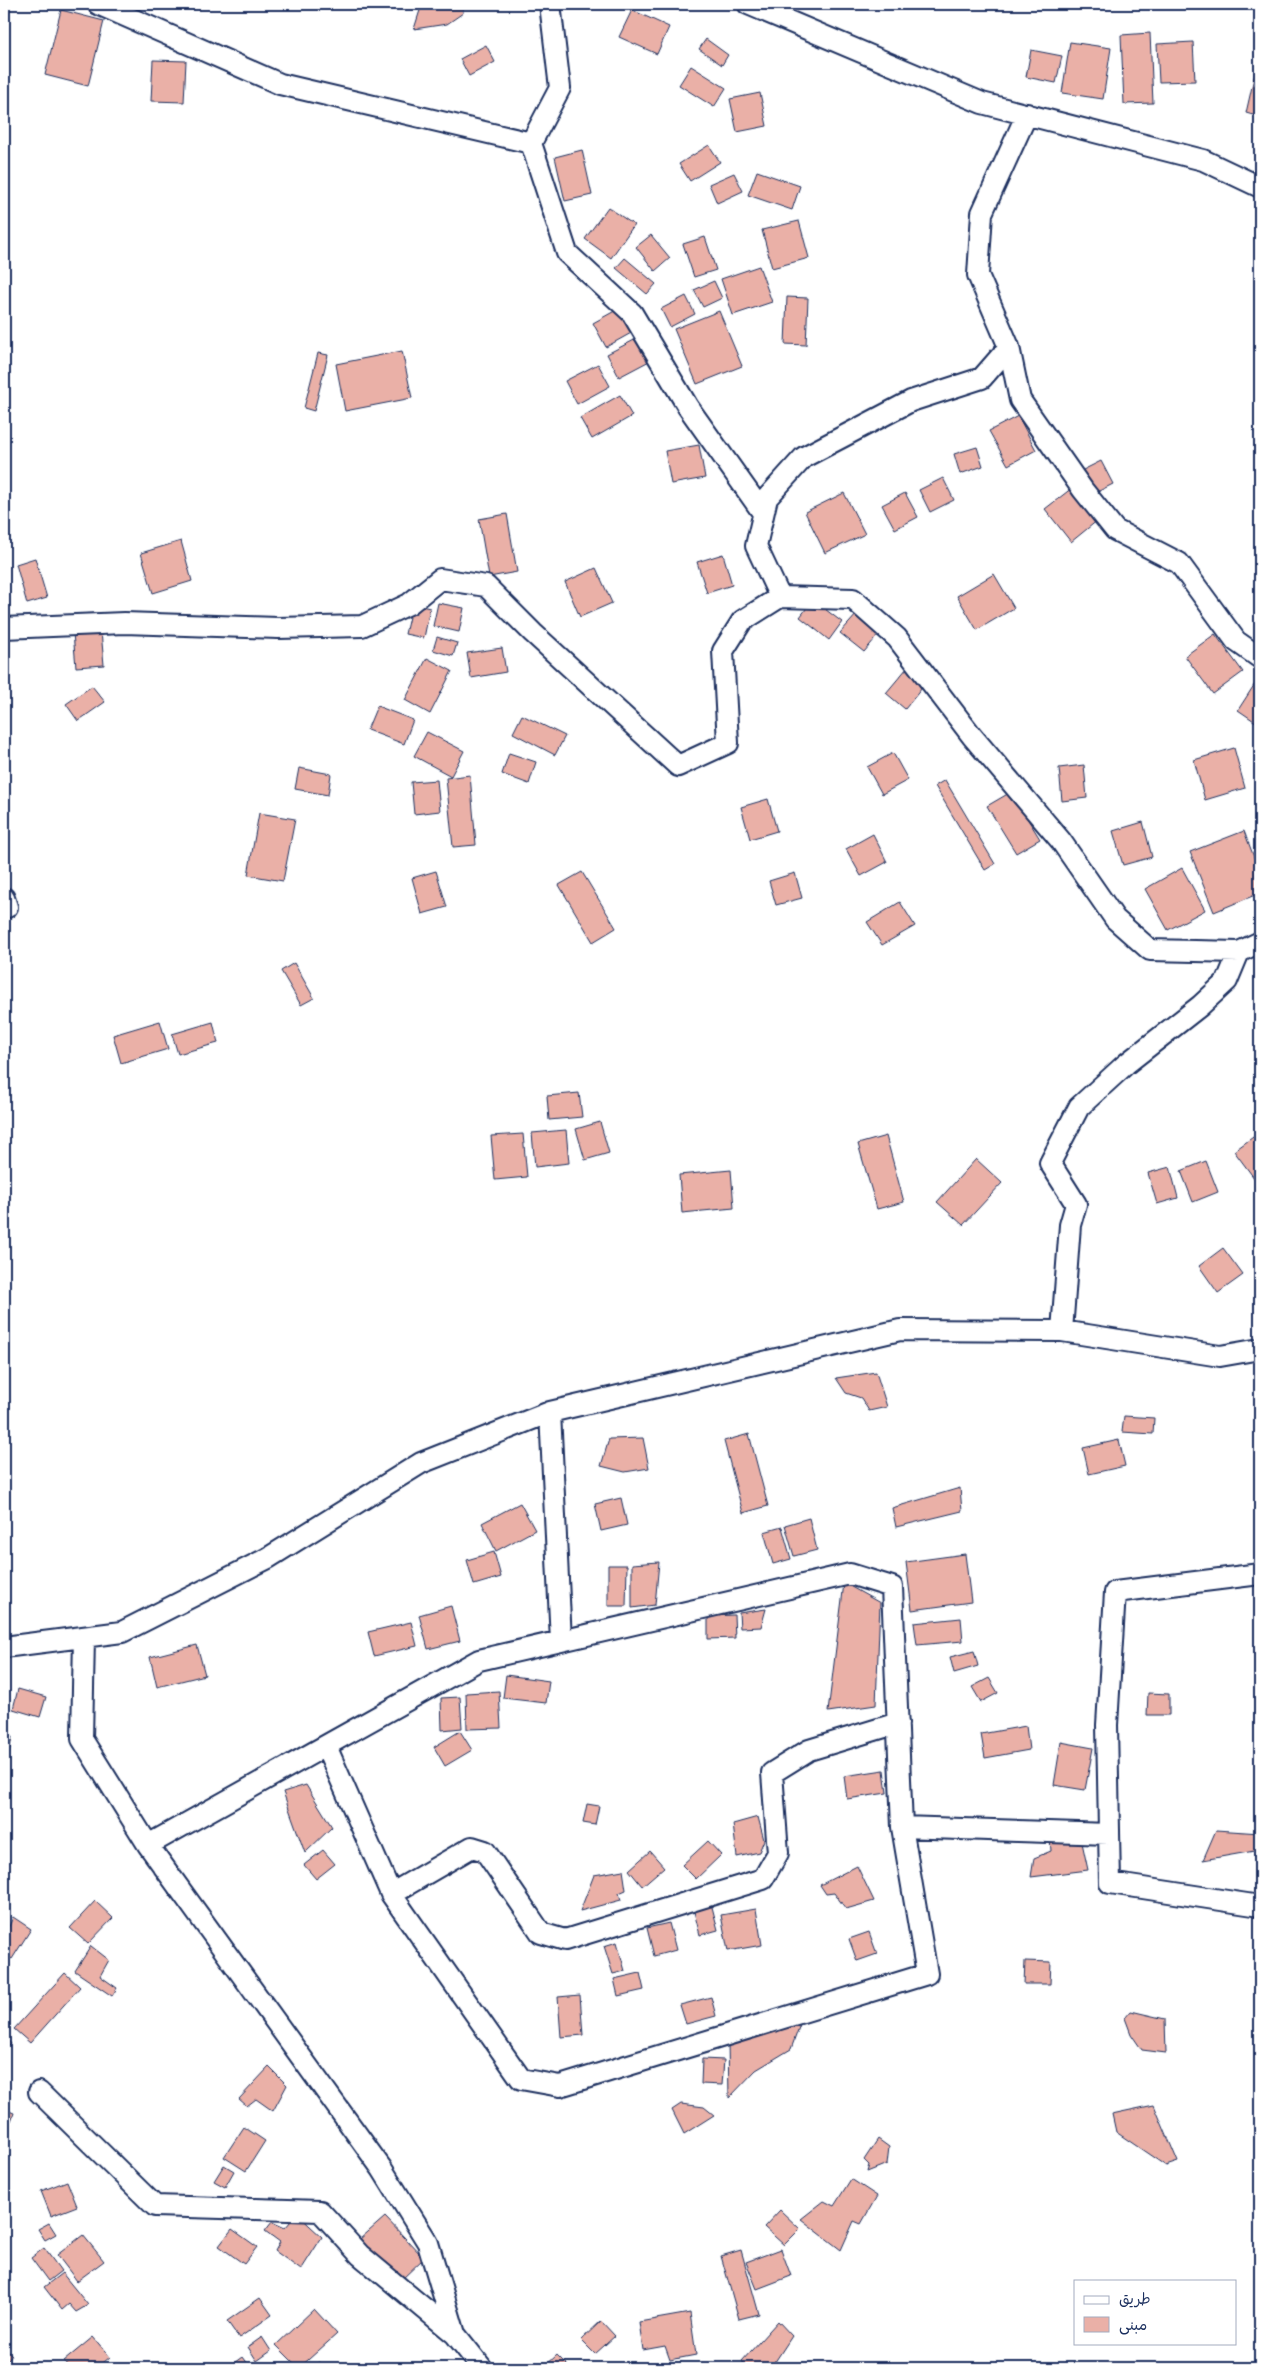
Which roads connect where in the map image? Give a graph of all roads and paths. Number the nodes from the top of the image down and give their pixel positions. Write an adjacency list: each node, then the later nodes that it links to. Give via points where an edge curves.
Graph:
1 (98, 4): 5 (street, via 280,84)
2 (550, 4): 5 (street, via 560,88)
3 (748, 4): 4 (street, via 982,103)
4 (1027, 114): 6 (street, via 1203,160); 7 (street, via 982,213 978,275)
5 (531, 143): 8 (street, via 567,253 632,312 688,407)
6 (1260, 187)
7 (1009, 347): 8 (street, via 982,378 911,401 804,457 767,498); 11 (street, via 1020,400 1115,530 1179,563 1236,641)
8 (763, 513): 9 (street, via 756,546)
9 (780, 597): 10 (street, via 742,620 723,651 728,742 678,766 486,586 440,578 409,604 362,626 278,628 124,624); 13 (street, via 854,599 897,638 972,736 1061,841 1115,919 1150,950)
10 (4, 628)
11 (1260, 658)
12 (1260, 942): 13 (street)
13 (1239, 952): 14 (street, via 1228,981 1079,1107 1050,1163 1076,1204 1070,1225)
14 (1062, 1332): 15 (street, via 1220,1356); 16 (street, via 900,1330)
15 (1260, 1349)
16 (550, 1412): 18 (street, via 422,1463 268,1558 122,1632); 19 (street)
17 (1260, 1574): 24 (street, via 1115,1592 1107,1725)
18 (84, 1637): 20 (street); 25 (street, via 82,1739)
19 (562, 1641): 21 (street, via 850,1574 892,1587); 22 (street, via 479,1660)
20 (4, 1648)
21 (898, 1723): 23 (street); 26 (street, via 809,1750 772,1773 778,1852 763,1879 565,1940 541,1933 485,1851 472,1847)
22 (326, 1746): 25 (street); 26 (street)
23 (902, 1827): 24 (street); 26 (street, via 927,1974 560,2086 521,2079)
24 (1109, 1834): 27 (street, via 1110,1883)
25 (148, 1845): 29 (street, via 382,2169 428,2243)
26 (391, 1894)
27 (1260, 1906)
28 (39, 2092): 29 (street, via 155,2206 320,2211 360,2254)
29 (455, 2334): 30 (street)
30 (482, 2368)

